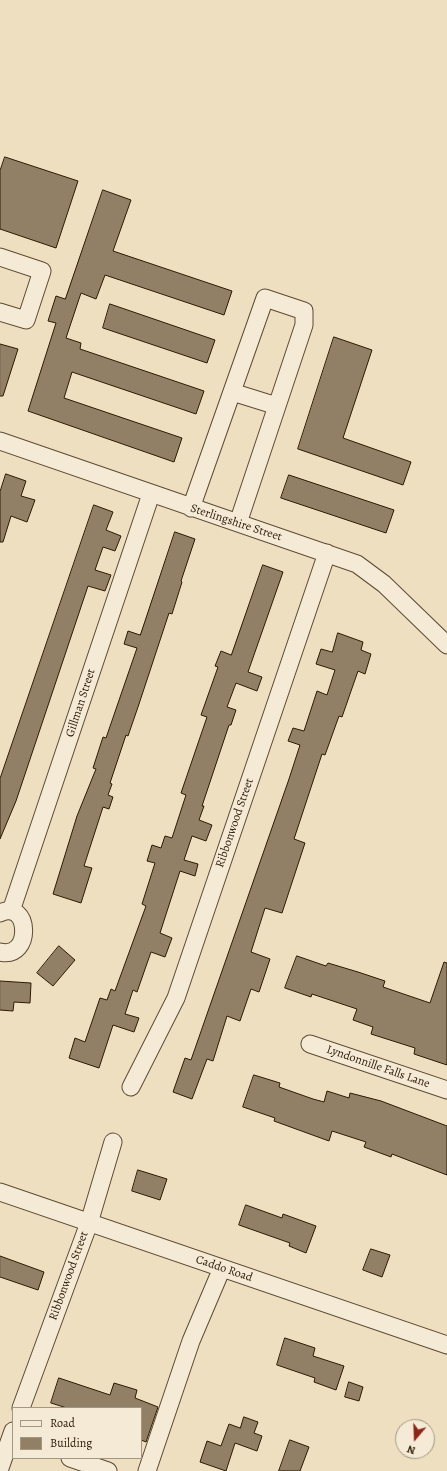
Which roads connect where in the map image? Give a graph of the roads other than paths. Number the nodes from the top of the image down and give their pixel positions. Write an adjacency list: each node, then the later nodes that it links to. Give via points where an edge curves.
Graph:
1 (0, 257): 2 (street, via 42,271 26,320)
2 (0, 312)
3 (232, 392): 4 (street); 4 (street, via 265,298 304,311 304,325); 7 (street)
4 (277, 406): 8 (street)
5 (0, 441): 6 (street, Sterlingshire Street)
6 (151, 494): 7 (street, Sterlingshire Street); 11 (street, Gillman Street)
7 (191, 508): 8 (street, Sterlingshire Street)
8 (238, 523): 9 (street, Sterlingshire Street)
9 (327, 553): 10 (street, Sterlingshire Street, via 357,564 384,584); 14 (street, Ribbonwood Street, via 176,998)
10 (447, 645)
11 (6, 912): 12 (street, Gillman Street, via 21,918 25,931 24,938 12,951)
12 (0, 952)
13 (310, 1044): 15 (street, Lyndonnille Falls Lane)
14 (131, 1087)
15 (447, 1090)
16 (113, 1142): 18 (street, Ribbonwood Street)
17 (0, 1192): 18 (street, Caddo Road)
18 (89, 1223): 19 (street, Caddo Road); 21 (street, Ribbonwood Street)
19 (222, 1268): 20 (street, Caddo Road); 26 (street, via 191,1341)
20 (447, 1345)
21 (21, 1407)
22 (9, 1435): 24 (street)
23 (73, 1459): 25 (street)
24 (0, 1468)
25 (108, 1471)
26 (147, 1471)

